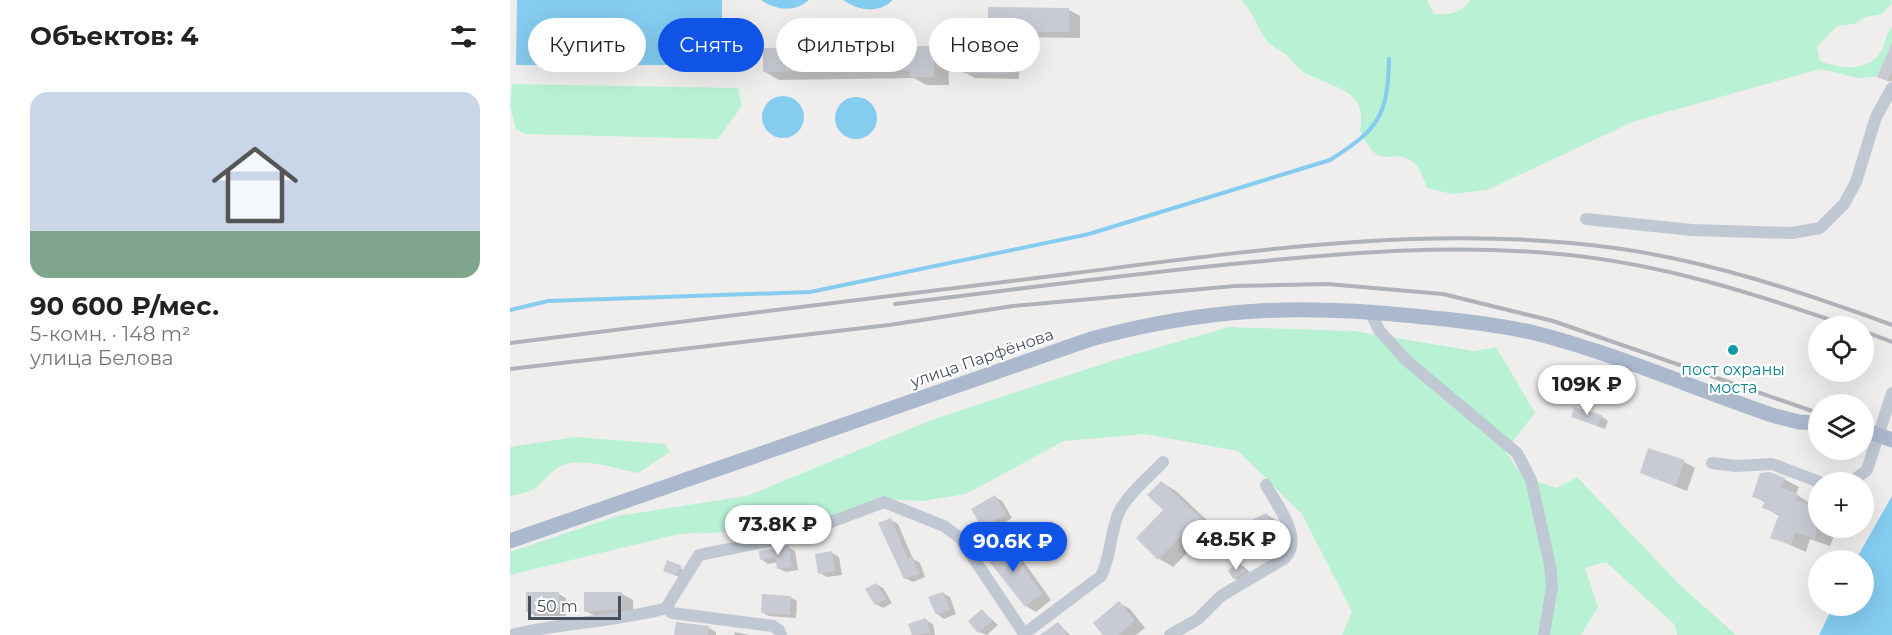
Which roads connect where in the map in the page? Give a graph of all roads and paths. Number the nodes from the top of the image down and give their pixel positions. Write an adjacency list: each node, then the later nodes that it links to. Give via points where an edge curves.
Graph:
1 (1892, 88): 3 (street)
2 (1892, 104): 3 (street)
3 (1880, 110): 4 (street, via 1856,182 1844,204 1820,228 1792,233 1692,230)
4 (1586, 219)
5 (1370, 311): 7 (main road, улица Парфёнова, via 1485,323 1572,344 1775,416); 15 (main road, улица Парфёнова, via 1238,311 1142,326 1035,358); 21 (street, via 1379,330 1406,360 1517,453 1522,462 1531,480 1550,565 1552,587)
6 (1892, 393): 12 (street)
7 (1808, 422)
8 (1874, 433): 9 (main road, bridge)
9 (1892, 440)
10 (1163, 462): 19 (street, via 1119,512 1101,576)
11 (1713, 463): 13 (street, via 1772,464)
12 (1864, 472)
13 (1808, 478)
14 (1266, 484): 20 (street, via 1294,538 1292,550)
15 (510, 541)
16 (668, 608): 17 (street); 18 (street, via 672,613 773,626); 19 (street, via 699,555 794,536 884,502 944,526 960,538)
17 (512, 635)
18 (781, 635)
19 (1025, 635)
20 (1170, 635)
21 (1544, 635)

